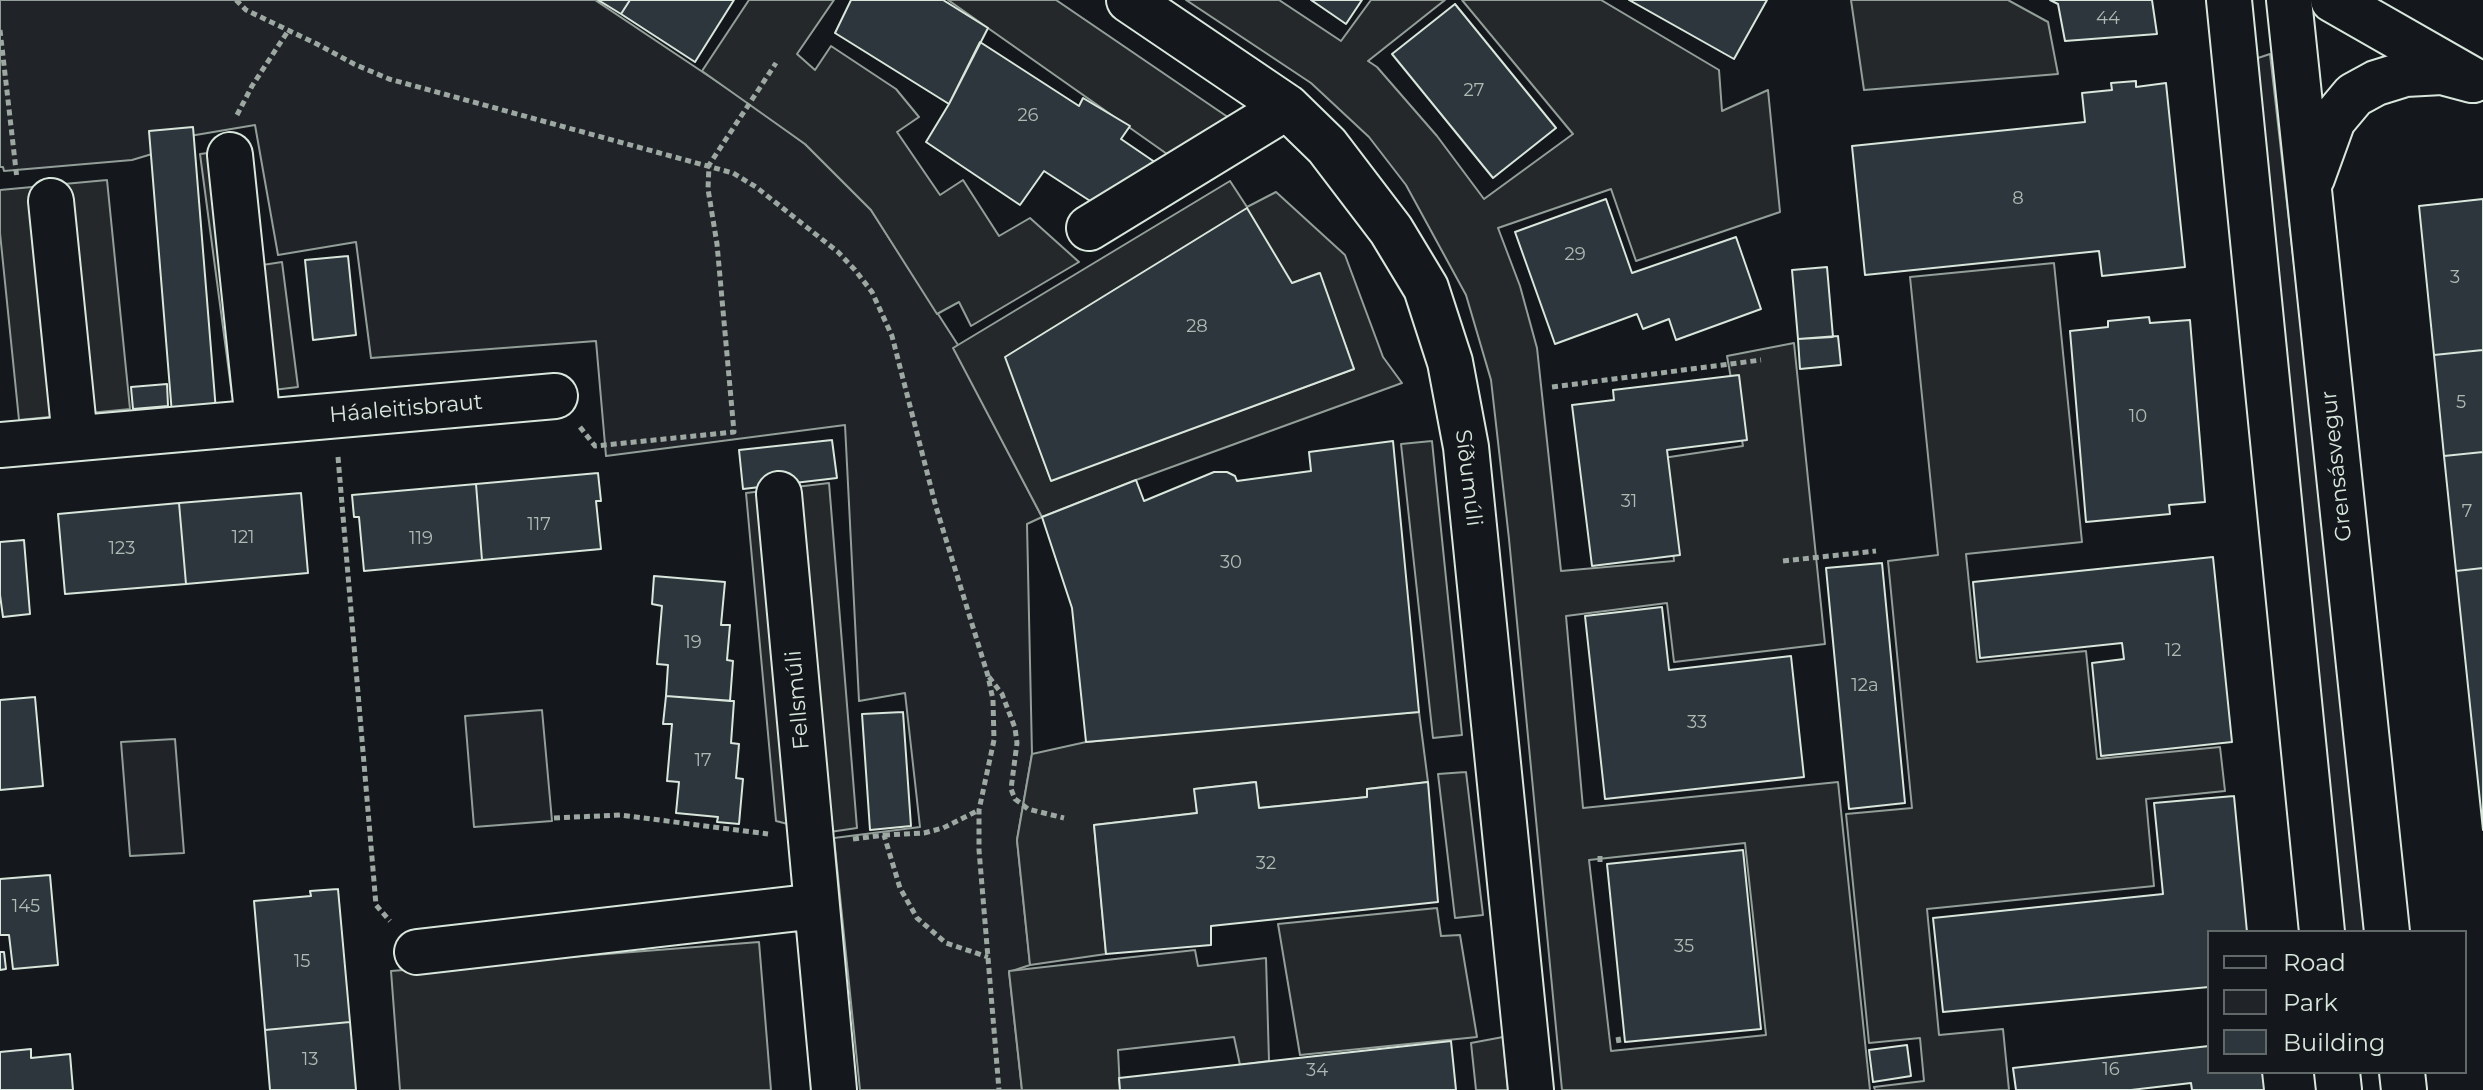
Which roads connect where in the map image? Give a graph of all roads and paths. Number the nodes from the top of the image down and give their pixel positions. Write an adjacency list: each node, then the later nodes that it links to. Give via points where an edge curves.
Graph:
1 (236, 0): 8 (path)
2 (1129, 0): 11 (street, Síðumúli)
3 (2229, 0): 34 (street)
4 (2289, 0): 14 (street, Grensásvegur)
5 (2333, 0): 10 (street)
6 (2379, 0): 10 (street)
7 (0, 30): 15 (path, via 17,179)
8 (288, 31): 12 (path, via 237,113); 13 (path, via 389,79)
9 (776, 63): 13 (path)
10 (2479, 75): 14 (street, via 2405,74 2354,95 2333,120)
11 (1287, 107): 16 (street); 40 (street, Síðumúli, via 1327,146 1391,230 1426,288 1450,362 1466,447)
12 (230, 155): 21 (street)
13 (709, 167): 19 (path, via 734,432 595,446); 27 (path, via 756,187 838,252 872,292 892,336 936,507)
14 (2308, 187): 35 (street, Grensásvegur)
15 (51, 201): 22 (street)
16 (1089, 228)
17 (1761, 360): 18 (path)
18 (1552, 387)
19 (555, 396): 20 (street, Háaleitisbraut)
20 (334, 415): 21 (street, Háaleitisbraut); 36 (path, via 376,905)
21 (258, 422): 22 (street, Háaleitisbraut)
22 (75, 438): 23 (street, Háaleitisbraut)
23 (0, 445)
24 (779, 494): 32 (street, Fellsmúli)
25 (1876, 551): 26 (path)
26 (1783, 561)
27 (988, 676): 28 (path, via 994,740); 30 (path, via 1002,694 1015,728 1015,799 1028,809)
28 (979, 810): 31 (path, via 933,831); 37 (path)
29 (554, 818): 32 (path, via 620,815)
30 (1064, 818)
31 (884, 835): 32 (path); 37 (path, via 900,888 917,918 946,943)
32 (812, 843): 33 (street, Fellsmúli)
33 (817, 906): 36 (street); 38 (street, Fellsmúli)
34 (2322, 930)
35 (2387, 930)
36 (417, 952)
37 (988, 957): 39 (path)
38 (834, 1090)
39 (999, 1090)
40 (1531, 1090)

